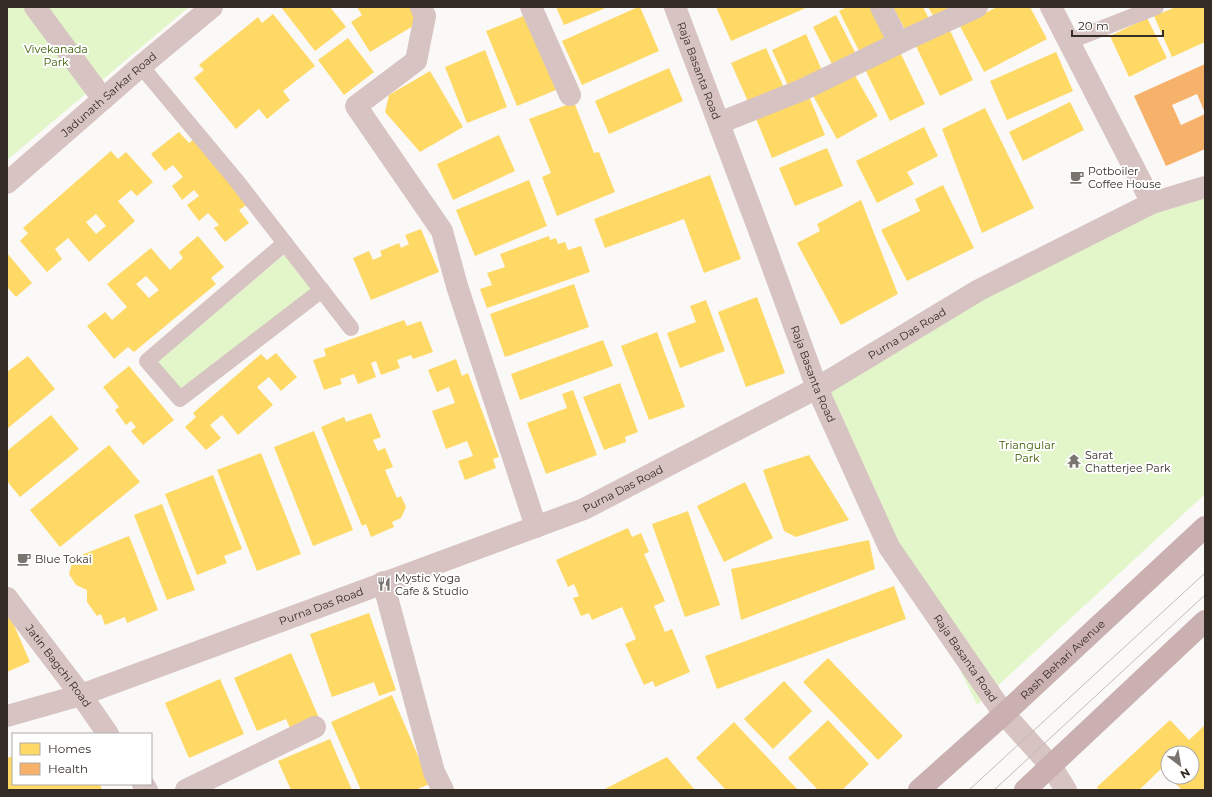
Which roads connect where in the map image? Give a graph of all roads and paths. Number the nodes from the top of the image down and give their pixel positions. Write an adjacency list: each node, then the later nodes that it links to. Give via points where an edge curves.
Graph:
1 (34, 7): 14 (street)
2 (212, 7): 12 (street, Jadunath Sarkar Road)
3 (421, 7): 23 (street, via 425,16 416,61 356,106 442,231)
4 (531, 7): 13 (street)
5 (675, 7): 15 (street, Raja Basanta Road)
6 (881, 7): 11 (street)
7 (977, 7): 11 (street)
8 (1051, 7): 10 (street)
9 (1156, 7): 10 (lane)
10 (1070, 41): 18 (street)
11 (899, 43): 15 (street, via 802,90)
12 (141, 66): 14 (street, Jadunath Sarkar Road); 19 (lane)
13 (570, 95)
14 (103, 99): 16 (street, Jadunath Sarkar Road)
15 (719, 123): 22 (street, Raja Basanta Road)
16 (7, 182)
17 (1205, 187): 18 (street, Purna Das Road)
18 (1152, 202): 22 (street, Purna Das Road, via 979,290)
19 (285, 243): 20 (lane); 20 (lane, via 147,361 180,399)
20 (322, 290): 21 (lane)
21 (351, 328)
22 (817, 388): 23 (street, Purna Das Road, via 584,509); 29 (street, Raja Basanta Road, via 889,547)
23 (536, 527): 25 (street, Purna Das Road)
24 (1205, 527): 29 (main road, Rash Behari Avenue)
25 (383, 582): 28 (street, Purna Das Road); 35 (street, via 434,772)
26 (7, 598): 28 (street, Jatin Bagchi Road)
27 (1205, 621): 33 (main road)
28 (80, 695): 30 (street, Purna Das Road); 32 (street, Jatin Bagchi Road)
29 (1004, 714): 33 (street, Raja Basanta Road); 36 (main road, Rash Behari Avenue)
30 (7, 716)
31 (315, 727): 34 (street)
32 (107, 733)
33 (1051, 766): 37 (main road); 38 (street, Raja Basanta Road)
34 (186, 790)
35 (443, 790)
36 (919, 790)
37 (1025, 790)
38 (1066, 790)

